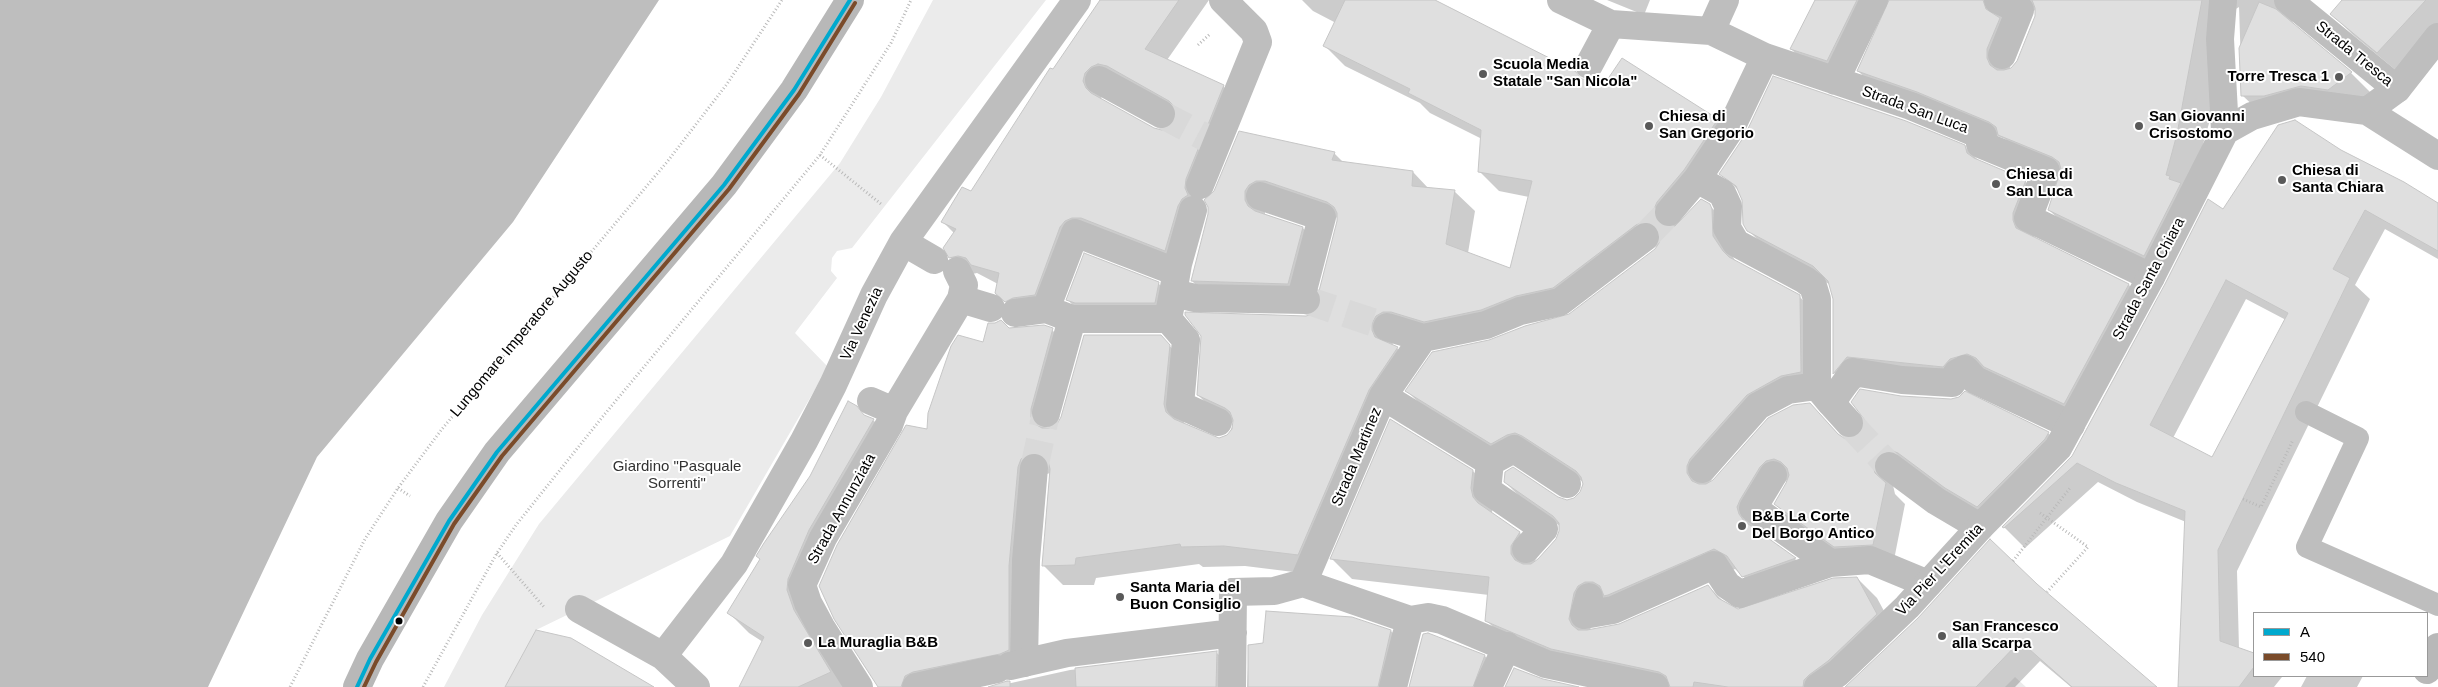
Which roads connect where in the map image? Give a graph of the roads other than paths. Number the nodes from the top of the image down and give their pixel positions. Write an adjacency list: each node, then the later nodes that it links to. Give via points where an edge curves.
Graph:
1 (850, 0): 65 (main road, via 794,90 724,185 497,452 449,520)
2 (1077, 0): 27 (street, Via Venezia)
3 (1223, 0): 29 (street, via 1254,31 1258,42 1214,142 1196,197)
4 (1725, 0): 11 (street)
5 (1874, 0): 17 (street)
6 (1998, 0): 13 (street, via 2020,10)
7 (2224, 0): 21 (street, Strada Santa Chiara, via 2220,38)
8 (2288, 0): 18 (street, Strada Tresca)
9 (1570, 5): 10 (street)
10 (1610, 24): 11 (street); 15 (street)
11 (1711, 31): 14 (street, Strada San Luca)
12 (2438, 37): 18 (street)
13 (2002, 55)
14 (1765, 57): 17 (street, Strada San Luca); 23 (street, via 1731,128)
15 (1589, 65)
16 (1099, 80): 20 (street)
17 (1835, 81): 28 (street, Strada San Luca, via 1911,106 1983,136 1980,144 2046,172 2028,218)
18 (2397, 89): 19 (street)
19 (2367, 111): 21 (street, via 2299,102 2252,116); 22 (street)
20 (1161, 114)
21 (2225, 131): 28 (street, Strada Santa Chiara)
22 (2438, 156)
23 (1697, 179): 25 (street); 37 (street, via 1722,192 1728,206 1728,228 1736,243 1813,286)
24 (1260, 196): 29 (street, via 1322,217 1303,299 1218,299)
25 (1670, 212)
26 (1645, 237): 34 (street, via 1560,302 1486,325)
27 (903, 242): 30 (street, via 946,266 964,285); 36 (street, Via Venezia, via 874,295)
28 (2151, 277): 41 (street, Strada Santa Chiara)
29 (1173, 295): 31 (street, via 1075,233); 32 (street); 40 (street, via 1186,340 1180,405)
30 (961, 299): 31 (street, via 1003,310); 36 (street)
31 (1046, 309): 32 (street)
32 (1072, 319): 39 (street)
33 (1387, 326): 34 (street)
34 (1423, 338): 35 (street, Strada Martinez)
35 (1383, 396): 43 (street); 52 (street, Strada Martinez)
36 (862, 397): 61 (street, Via Venezia); 67 (street, Strada Annunziata, via 889,425 823,538 802,585 821,627)
37 (1832, 404): 41 (street, via 1853,372 1902,380 1952,383 1956,373 1965,370 1975,380); 46 (street, via 1788,390 1758,406)
38 (2306, 412): 55 (lane, via 2358,438 2308,547)
39 (1046, 413)
40 (1218, 422)
41 (2071, 425): 42 (street, Strada Santa Chiara)
42 (2058, 448): 49 (street, Via Pier L'Eremita)
43 (1490, 462): 48 (street, via 1514,449); 50 (street, via 1487,490 1544,529)
44 (1889, 466): 49 (street)
45 (1034, 468): 62 (street, via 1026,560)
46 (1702, 469)
47 (1773, 475): 51 (street, via 1752,508)
48 (1567, 484)
49 (1980, 528): 53 (street, Via Pier L'Eremita)
50 (1526, 549)
51 (1830, 562): 53 (street, via 1870,560); 54 (street, via 1740,594 1727,585 1714,565 1614,610 1584,615)
52 (1303, 583): 57 (street); 58 (street, via 1274,591 1233,592)
53 (1928, 584): 73 (street, Via Pier L'Eremita, via 1838,673)
54 (1589, 597)
55 (2438, 605)
56 (579, 609): 61 (street)
57 (1410, 620): 59 (street, via 1428,617 1442,620); 70 (street)
58 (1233, 633): 62 (street, via 1067,653); 69 (street)
59 (1507, 646): 64 (street); 71 (street)
60 (2438, 647): 63 (main road)
61 (663, 656): 66 (street)
62 (1010, 666): 68 (street)
63 (2428, 668)
64 (1555, 676): 72 (street)
65 (357, 687)
66 (696, 687)
67 (858, 687)
68 (916, 687)
69 (1232, 687)
70 (1393, 687)
71 (1488, 687)
72 (1655, 687)
73 (1818, 687)

